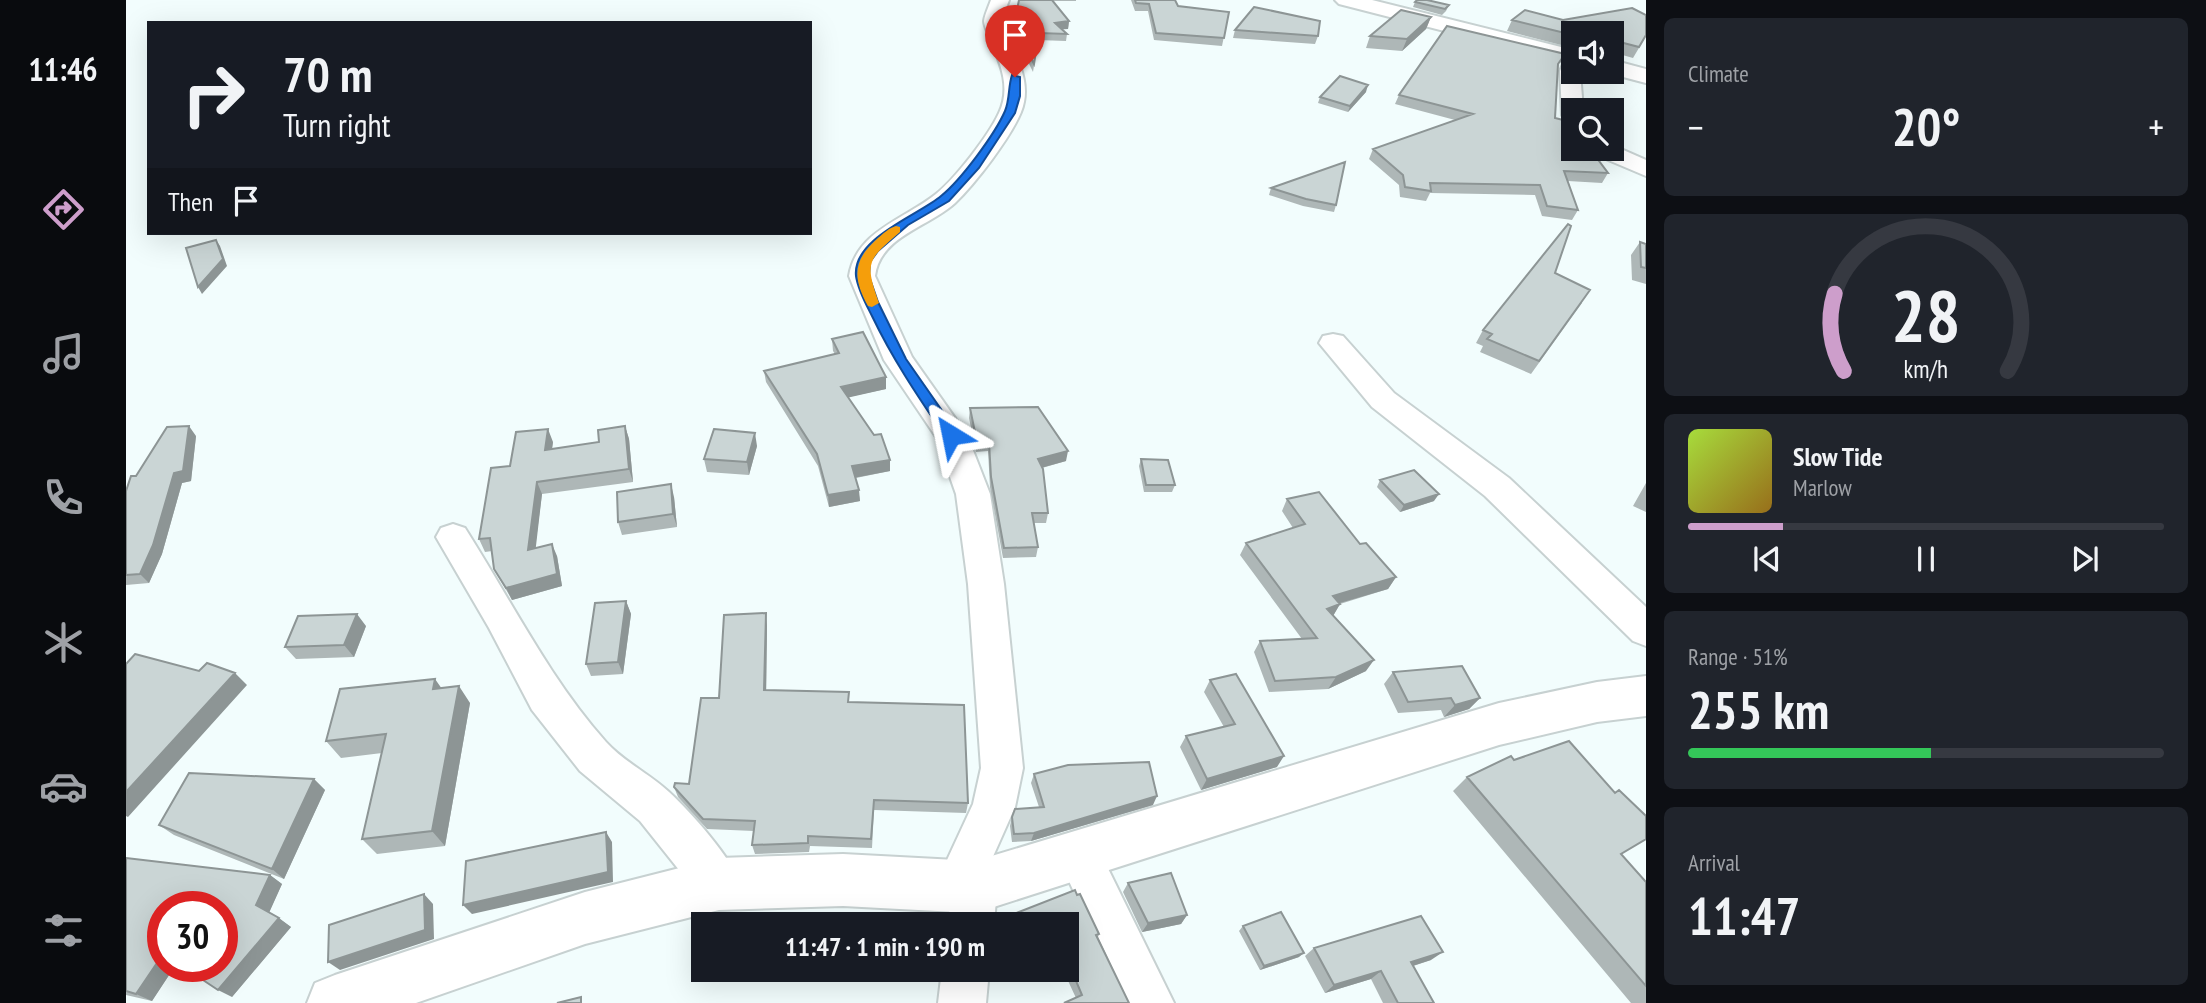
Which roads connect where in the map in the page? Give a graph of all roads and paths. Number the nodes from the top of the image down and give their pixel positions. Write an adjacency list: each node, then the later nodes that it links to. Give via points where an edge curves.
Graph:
1 (1000, 0): 14 (street, via 993,22 1015,77 1010,113 945,199 904,223 874,249 864,262 863,276 900,360 951,435 973,494 1002,768)
2 (1346, 0): 3 (street)
3 (1561, 57)
4 (1624, 70): 5 (street)
5 (1646, 76)
6 (1624, 159): 7 (street)
7 (1646, 169)
8 (1333, 343): 10 (street, via 1383,400 1497,487)
9 (453, 537): 13 (street, via 546,698 594,758 655,807)
10 (1646, 630)
11 (1646, 696): 12 (street, via 1499,724)
12 (1079, 855): 14 (street); 18 (street)
13 (719, 884): 14 (street, via 843,880); 16 (street, via 585,918)
14 (968, 899)
15 (965, 982): 17 (street)
16 (335, 1003)
17 (962, 1003)
18 (1150, 1003)

